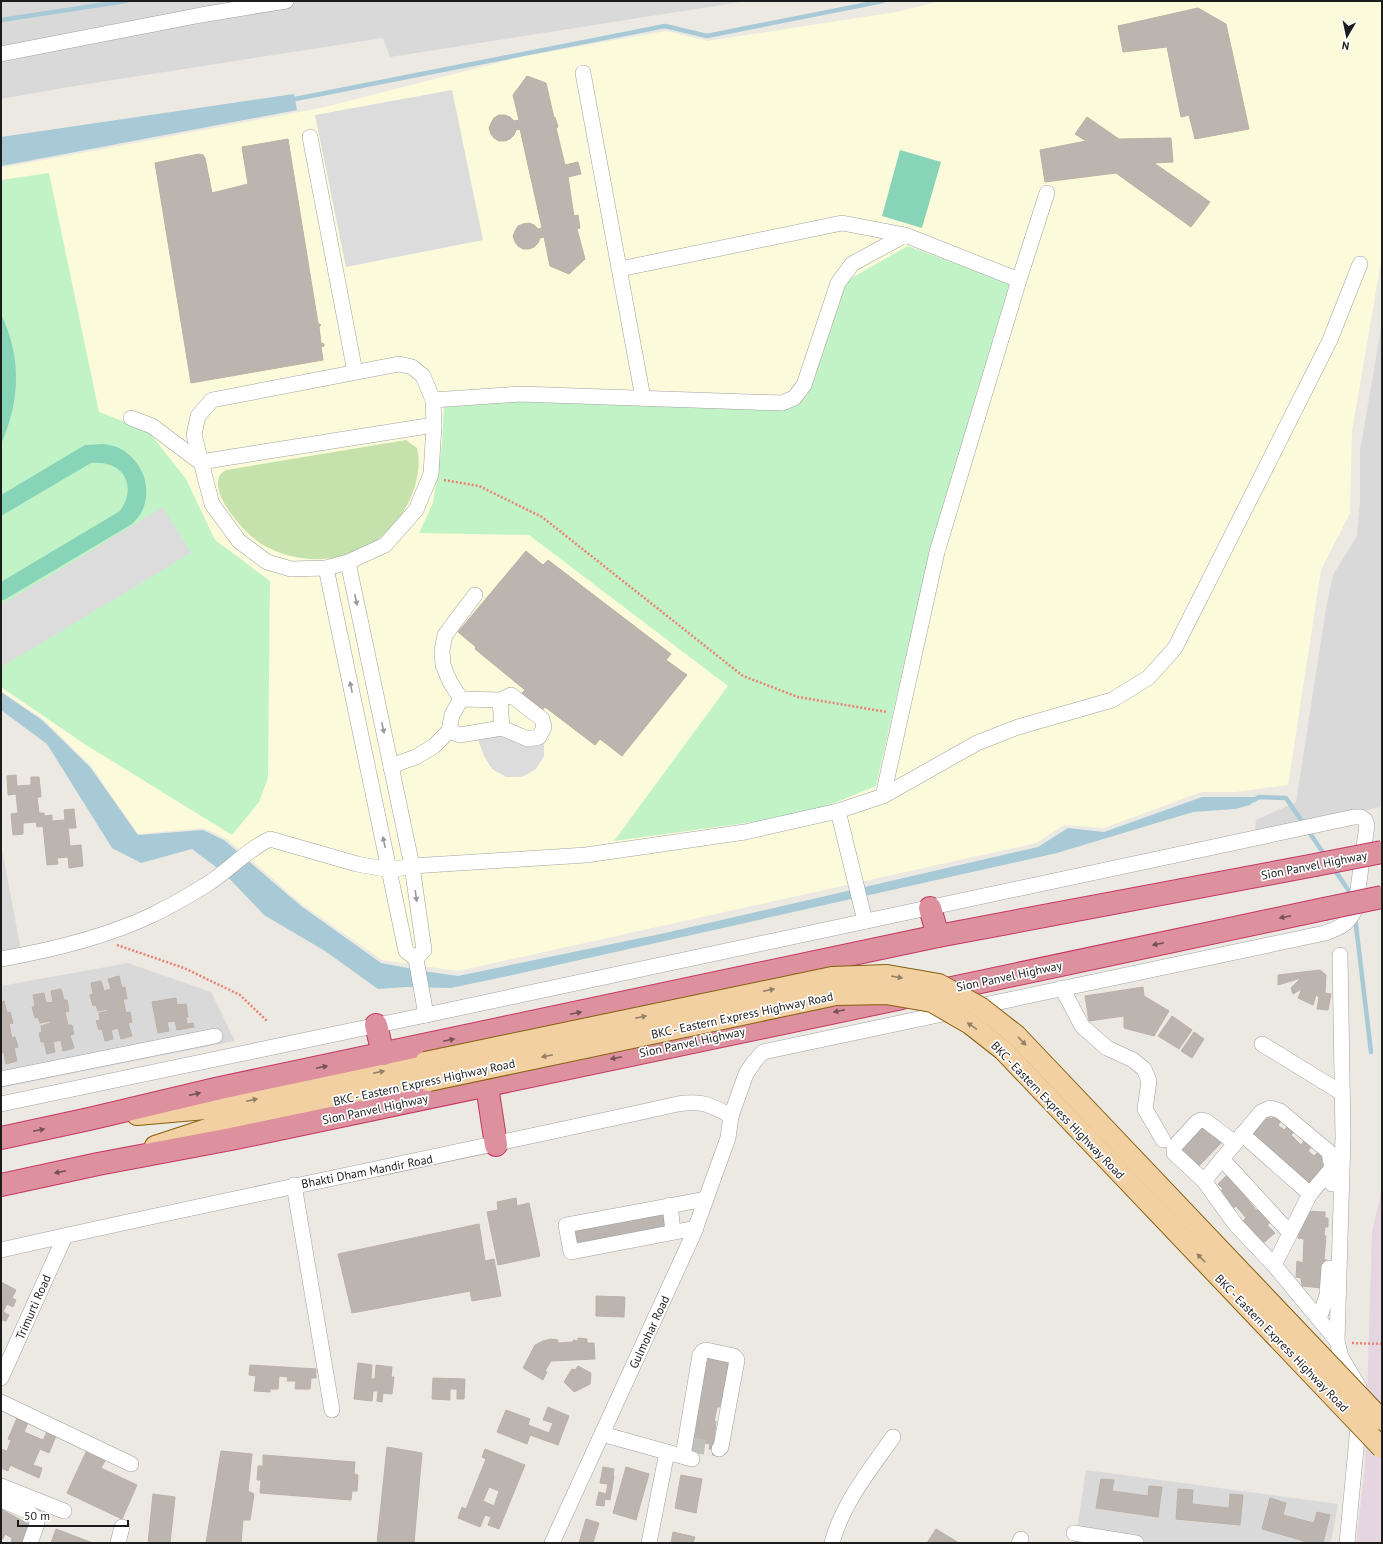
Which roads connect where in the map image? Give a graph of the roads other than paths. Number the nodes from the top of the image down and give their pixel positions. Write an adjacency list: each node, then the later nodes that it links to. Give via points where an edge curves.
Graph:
1 (286, 1): 2 (street)
2 (1, 54)
3 (583, 73): 8 (street)
4 (310, 137): 10 (street)
5 (1047, 193): 9 (street)
6 (905, 235): 8 (street, via 842,223); 9 (street); 11 (street, via 852,264 838,283 804,385 794,398 782,403)
7 (1360, 264): 27 (street, via 1330,340 1175,648 1148,678 1112,700 1018,727 977,743)
8 (620, 269): 11 (street)
9 (1018, 280): 27 (street, via 937,552)
10 (355, 372): 12 (street, via 399,364 412,367 423,376); 15 (street, via 212,400 198,416 194,435)
11 (643, 398): 12 (street, via 520,394)
12 (433, 400): 14 (street)
13 (130, 418): 15 (street, via 152,426)
14 (434, 425): 15 (street); 16 (street, via 431,474 416,510 385,545)
15 (200, 462): 17 (street, via 212,504 240,541 266,562 291,569)
16 (348, 562): 17 (street); 23 (street, one-way to 23)
17 (326, 568): 24 (street, one-way to 17)
18 (475, 595): 19 (street, via 445,635 442,650 443,665)
19 (461, 699): 20 (street); 22 (street, via 452,715)
20 (500, 700): 21 (street); 21 (street, via 511,695 542,719 544,727 540,737 528,738)
21 (502, 728): 22 (street, via 460,735)
22 (449, 732): 23 (street, via 434,746 416,757)
23 (391, 765): 24 (street); 25 (street)
24 (368, 766): 26 (street)
25 (395, 784): 26 (street); 30 (street)
26 (373, 789): 31 (street, one-way to 26)
27 (883, 796): 28 (street)
28 (838, 811): 30 (street, via 745,832 586,855); 34 (street)
29 (1382, 852): 35 (highway, Sion Panvel Highway, bridge)
30 (412, 866): 31 (street); 38 (street, one-way to 38, via 424,950)
31 (390, 870): 37 (street, via 357,864 270,839 259,844 206,885 151,916 90,939); 38 (street, via 406,951)
32 (1382, 897): 47 (highway, Sion Panvel Highway, one-way to 47, bridge)
33 (930, 908): 34 (street); 35 (highway); 39 (street, Gulmohar Road, via 1354,817 1365,820 1367,825 1352,916 1339,928 1326,933)
34 (865, 921): 40 (street)
35 (938, 936): 44 (highway, Sion Panvel Highway, one-way to 35)
36 (1340, 955): 48 (street)
37 (1, 959)
38 (416, 962): 40 (street)
39 (1062, 988): 50 (street, Gulmohar Road, via 763,1052 746,1074); 54 (street, via 1082,1026 1107,1048 1133,1060 1144,1069 1149,1081 1145,1109)
40 (426, 1016): 41 (street)
41 (376, 1025): 44 (highway); 49 (street)
42 (215, 1036): 46 (street)
43 (1262, 1044): 48 (street)
44 (383, 1054): 51 (highway, Sion Panvel Highway, one-way to 44, via 220,1088)
45 (427, 1072): 51 (main road, BKC - Eastern Express Highway Road, one-way to 45, via 217,1108); 57 (main road, BKC - Eastern Express Highway Road, via 222,1124); 76 (main road, BKC - Eastern Express Highway Road, one-way to 76, bridge, via 832,977 887,975 939,984 980,1008 1016,1035); 79 (main road, BKC - Eastern Express Highway Road, one-way to 45, bridge, via 1003,1050 970,1024 932,1002 886,994 836,995)
46 (1, 1079)
47 (487, 1086): 55 (highway); 57 (highway, Sion Panvel Highway)
48 (1342, 1093): 72 (street)
49 (1, 1104)
50 (731, 1116): 55 (street, Bhakti Dham Mandir Road, via 711,1105 689,1102); 63 (street, Gulmohar Road, via 728,1138)
51 (89, 1120): 52 (highway, Sion Panvel Highway, one-way to 51)
52 (1, 1138)
53 (1239, 1138): 56 (street); 58 (street, via 1260,1112 1270,1108 1280,1111 1329,1152); 59 (street, via 1202,1120 1197,1122 1174,1147 1174,1153); 62 (street)
54 (1163, 1140)
55 (496, 1145): 61 (street, Bhakti Dham Mandir Road)
56 (1222, 1159): 59 (street); 67 (street)
57 (98, 1164): 60 (highway, Sion Panvel Highway, one-way to 60)
58 (1332, 1168): 62 (street); 71 (street, via 1328,1288)
59 (1204, 1181): 70 (street, via 1236,1225)
60 (1, 1185)
61 (294, 1185): 68 (street, Bhakti Dham Mandir Road); 75 (street)
62 (1310, 1194): 67 (street)
63 (706, 1199): 64 (street); 65 (street, Gulmohar Road)
64 (670, 1205): 66 (street); 66 (street, via 566,1225 571,1252)
65 (696, 1228): 66 (street); 77 (street, Gulmohar Road)
66 (672, 1232)
67 (1290, 1233): 70 (street)
68 (65, 1236): 69 (street, Bhakti Dham Mandir Road); 73 (street, Trimurti Road)
69 (1, 1250)
70 (1274, 1266): 71 (street)
71 (1319, 1319): 72 (street)
72 (1344, 1342): 94 (street, via 1341,1357 1361,1392)
73 (1, 1378)
74 (1, 1402): 82 (street)
75 (332, 1410)
76 (1382, 1420)
77 (602, 1434): 81 (street); 90 (street, Gulmohar Road)
78 (894, 1437): 92 (street, via 854,1493)
79 (1382, 1448)
80 (719, 1449): 81 (street, via 736,1360 734,1356 706,1350 700,1355 688,1451)
81 (667, 1452): 91 (street)
82 (131, 1464)
83 (1, 1486): 85 (street)
84 (1, 1500): 88 (street, via 37,1519)
85 (64, 1511)
86 (122, 1527): 89 (street)
87 (1074, 1533): 93 (street)
88 (30, 1543)
89 (118, 1543)
90 (552, 1543)
91 (649, 1543)
92 (832, 1543)
93 (1136, 1543)
94 (1347, 1543)

